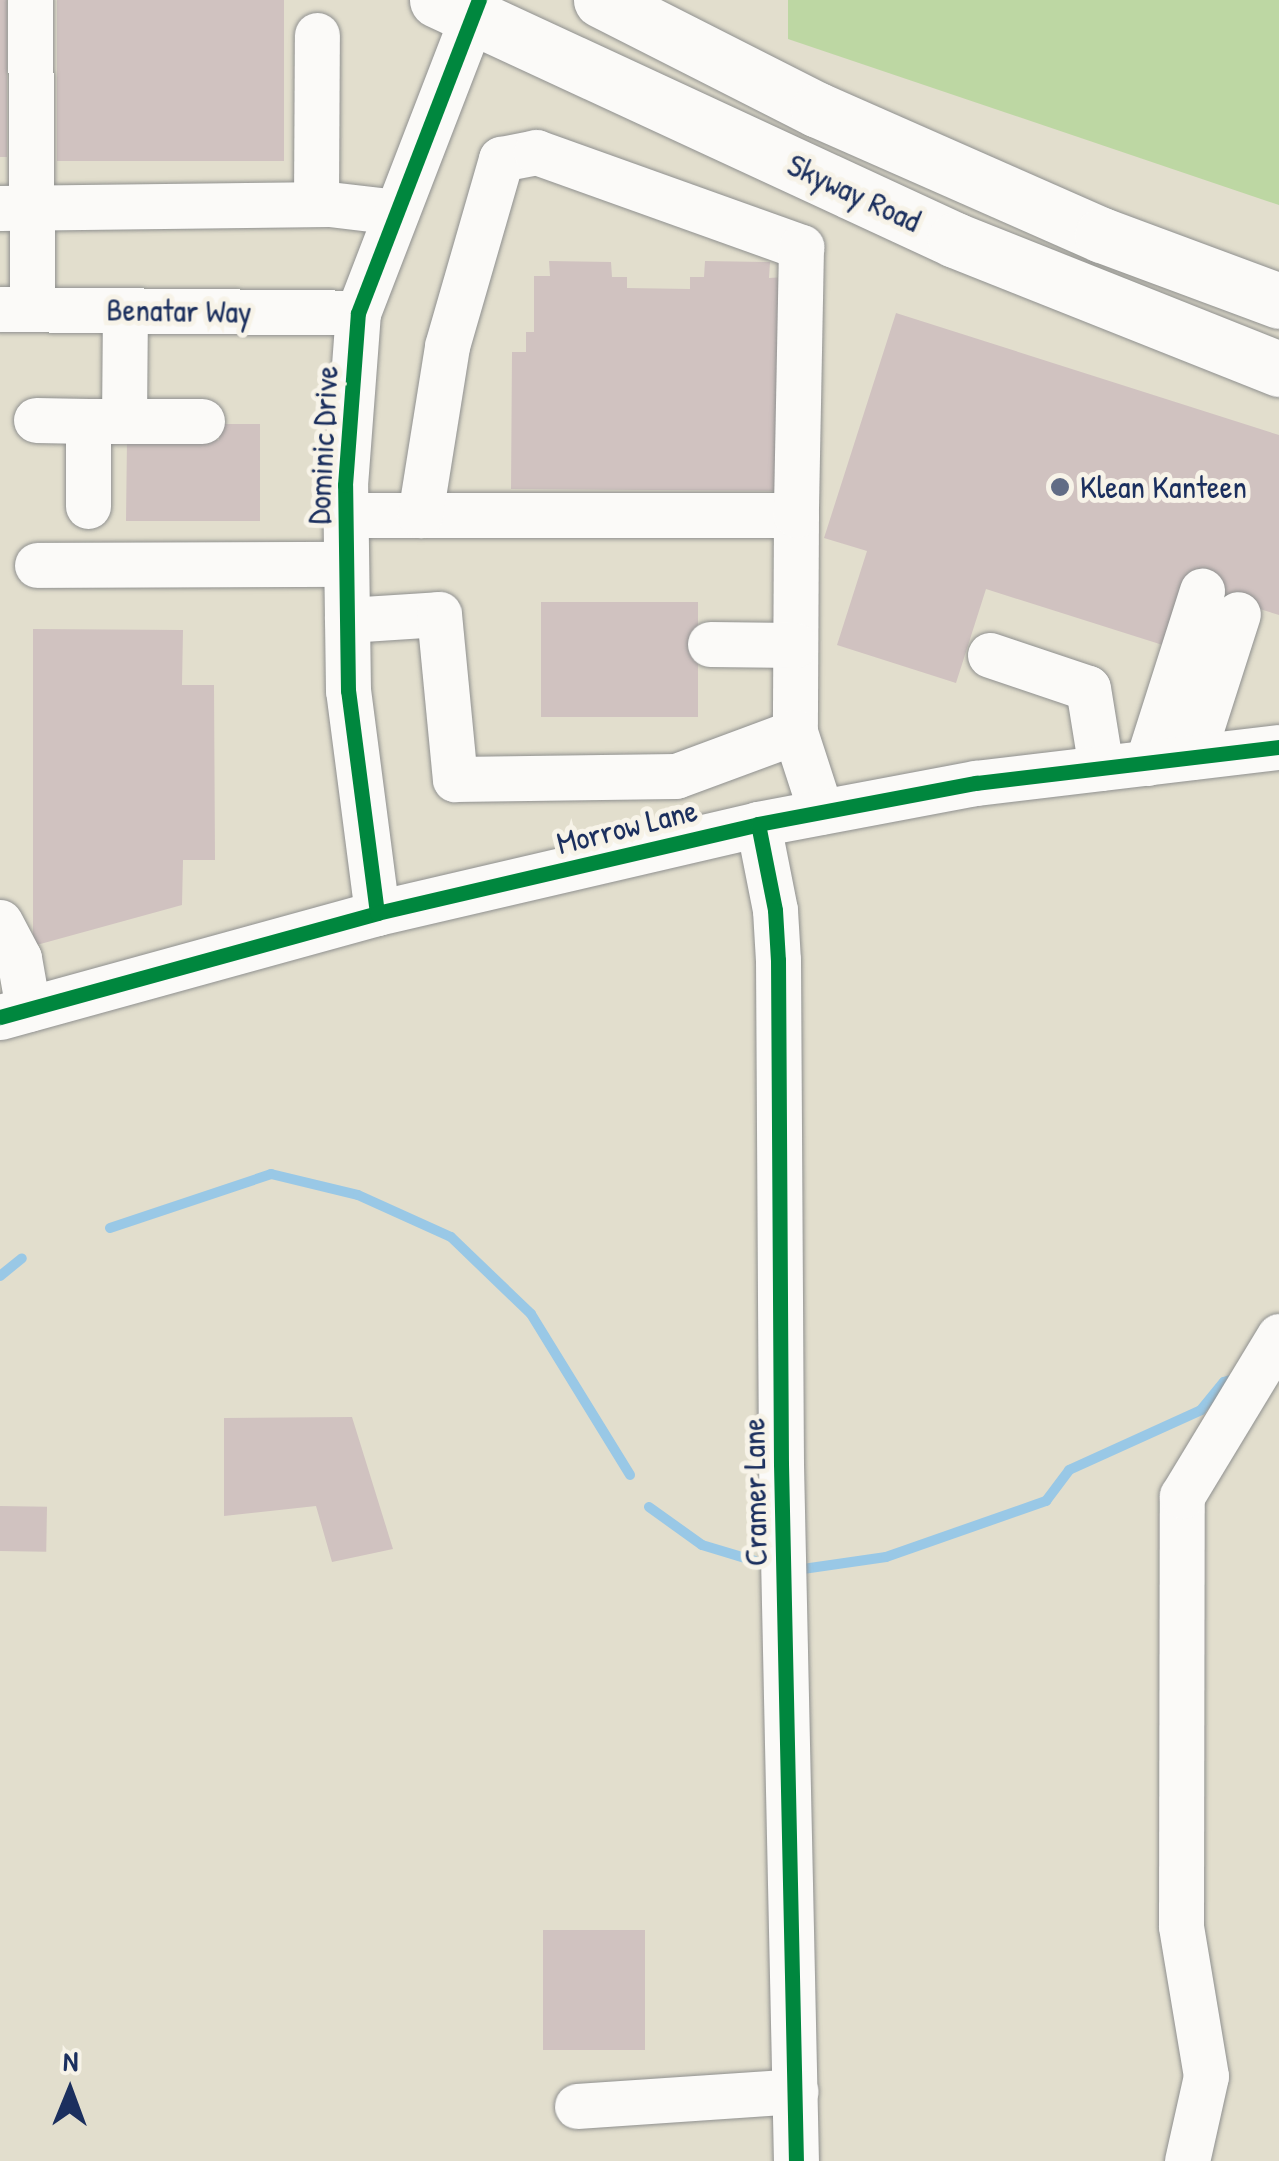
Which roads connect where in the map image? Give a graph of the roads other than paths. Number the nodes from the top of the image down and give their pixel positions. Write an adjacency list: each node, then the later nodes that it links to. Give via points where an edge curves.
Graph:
1 (30, 0): 6 (street)
2 (601, 0): 8 (main road, Skyway Road, via 853,126 1102,235)
3 (463, 5): 7 (street, Dominic Drive); 12 (main road, Skyway Road, via 955,240)
4 (316, 35): 5 (street)
5 (316, 204): 6 (street); 7 (street)
6 (15, 207): 9 (street)
7 (396, 212): 11 (street, Dominic Drive)
8 (1279, 301)
9 (16, 309): 10 (street, Benatar Way)
10 (125, 310): 11 (street, Benatar Way); 14 (street)
11 (358, 312): 17 (street, Dominic Drive)
12 (1279, 369)
13 (36, 420): 14 (street)
14 (106, 420): 15 (street); 16 (street)
15 (202, 422)
16 (88, 506)
17 (345, 515): 18 (street); 20 (street, Dominic Drive)
18 (420, 515): 19 (street); 19 (street, via 447,346 501,159 536,152 801,247)
19 (796, 516): 24 (street)
20 (346, 564): 21 (street); 22 (street, Dominic Drive)
21 (38, 565)
22 (347, 620): 26 (street, via 439,614 455,779 676,776); 33 (street, Dominic Drive, via 348,692)
23 (710, 644): 24 (street)
24 (796, 644): 26 (street)
25 (990, 656): 30 (street, via 1088,688)
26 (795, 732): 31 (street)
27 (1279, 747): 28 (street, Morrow Lane)
28 (1192, 758): 29 (street, Morrow Lane); 29 (street, via 1220,602)
29 (1147, 763): 30 (street, Morrow Lane)
30 (1102, 768): 31 (street, Morrow Lane)
31 (821, 812): 32 (street, Morrow Lane)
32 (758, 824): 33 (street, Morrow Lane); 37 (street, Cramer Lane, via 778,960)
33 (377, 913): 35 (street, Morrow Lane)
34 (0, 922): 35 (street, via 19,958)
35 (14, 1013)
36 (1279, 1336): 40 (street, via 1182,1496 1182,1926 1206,2076)
37 (795, 2091): 38 (street); 39 (street, Cramer Lane)
38 (578, 2106)
39 (796, 2161)
40 (1187, 2161)

